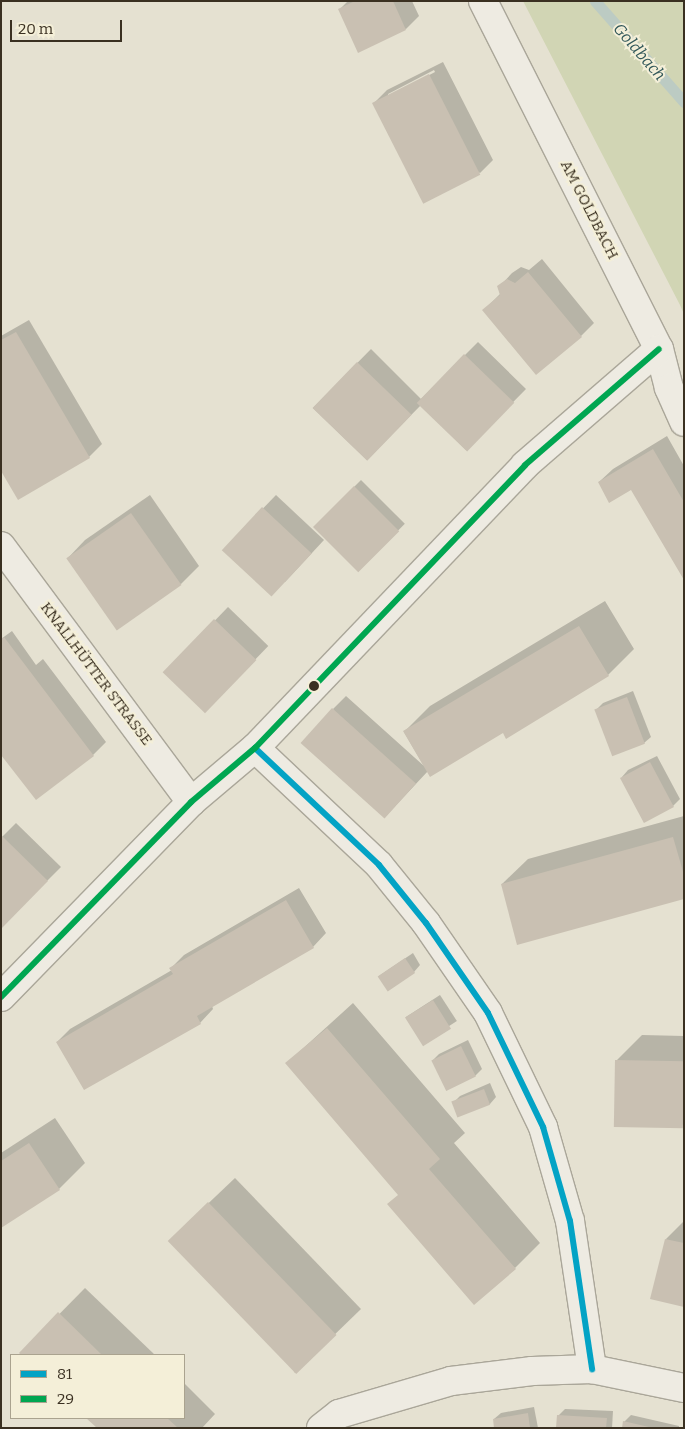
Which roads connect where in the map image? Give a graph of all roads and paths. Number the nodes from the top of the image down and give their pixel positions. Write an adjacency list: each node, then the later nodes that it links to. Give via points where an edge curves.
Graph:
1 (483, 1): 2 (street, AM GOLDBACH)
2 (659, 349): 3 (street, AM GOLDBACH, via 669,388); 5 (street, via 524,465)
3 (684, 422)
4 (1, 546): 6 (street, KNALLHÜTTER STRASSE)
5 (255, 748): 6 (street); 8 (street, via 379,865 426,923 488,1013 543,1127 569,1214)
6 (192, 802): 7 (street)
7 (1, 997)
8 (592, 1369): 9 (street); 10 (street, via 532,1371 452,1381 339,1414)
9 (684, 1388)
10 (321, 1428)

